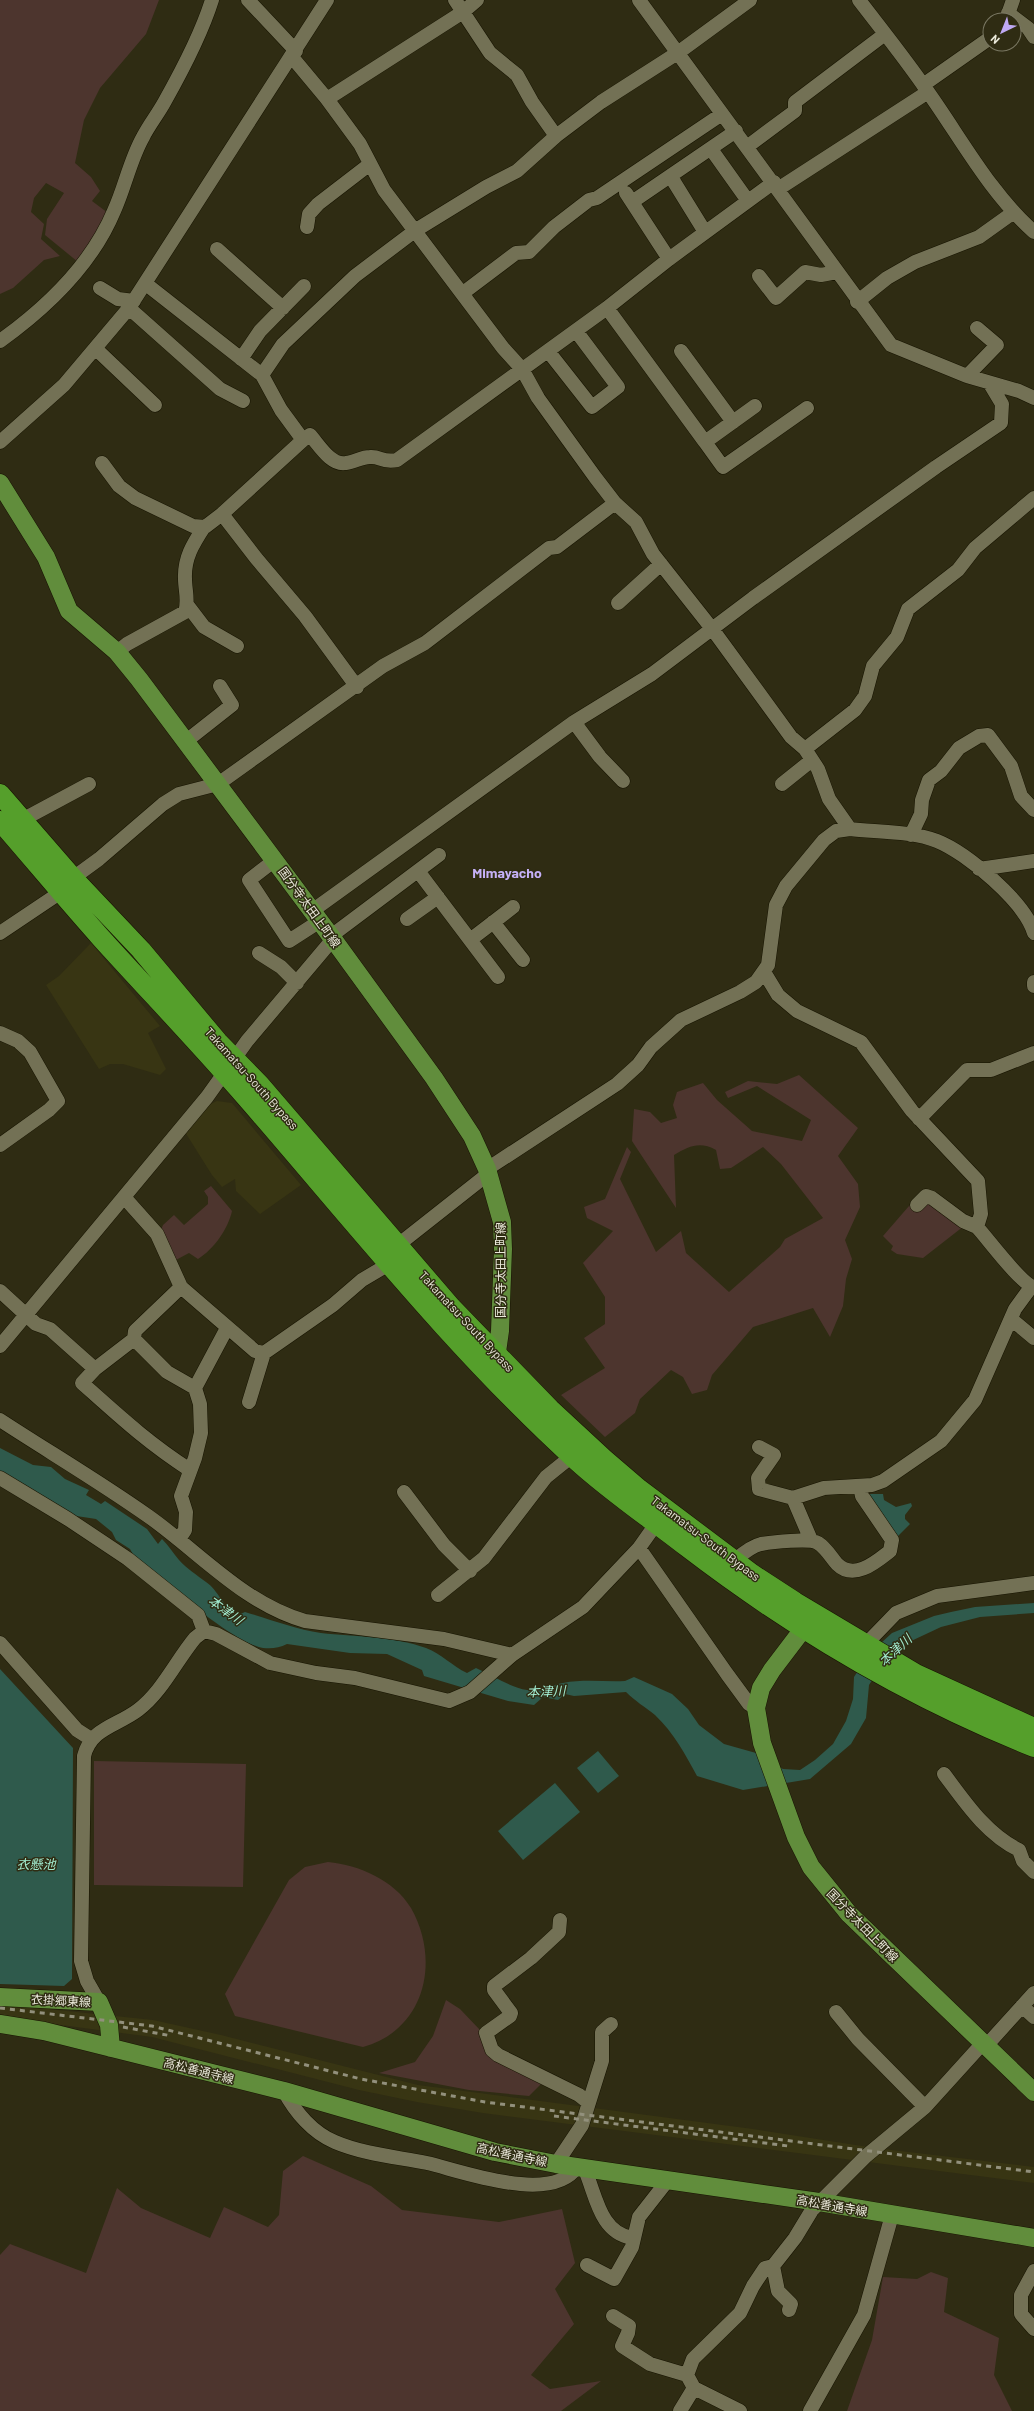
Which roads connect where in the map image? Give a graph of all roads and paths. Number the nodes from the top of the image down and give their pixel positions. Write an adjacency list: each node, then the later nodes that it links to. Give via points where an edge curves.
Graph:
1 (212, 0): 48 (street, via 188,57 142,138 114,212 95,244 59,290 30,319)
2 (248, 0): 17 (street)
3 (327, 0): 17 (street)
4 (455, 0): 10 (street)
5 (477, 0): 10 (street)
6 (639, 0): 16 (street)
7 (750, 0): 16 (street)
8 (859, 0): 13 (street)
9 (1013, 0): 11 (street)
10 (463, 12): 19 (street); 22 (street, via 490,53 517,76)
11 (1009, 12)
12 (1022, 25): 14 (street, via 1028,28)
13 (885, 34): 18 (street); 23 (street, via 795,102 795,111)
14 (1034, 37)
15 (982, 44): 18 (street)
16 (679, 52): 20 (street); 22 (street, via 601,102)
17 (294, 54): 19 (street); 38 (street)
18 (926, 88): 27 (street); 29 (street, via 958,138)
19 (327, 99): 25 (street, via 360,144)
20 (722, 114): 21 (street); 41 (street, via 597,198 589,200 554,227 529,252 516,253)
21 (736, 131): 23 (street); 24 (street)
22 (556, 136): 31 (street, via 517,171 486,186)
23 (748, 146): 27 (street)
24 (711, 150): 26 (street); 28 (street)
25 (370, 164): 30 (street, via 318,204 309,214); 31 (street, via 384,190)
26 (671, 177): 32 (street); 35 (street, via 629,198)
27 (776, 185): 28 (street); 36 (street)
28 (748, 201): 32 (street)
29 (1014, 212): 33 (street); 42 (street, via 979,237 914,262 887,278)
30 (307, 227)
31 (416, 230): 41 (street); 54 (street, via 354,276 326,302 283,344)
32 (705, 232): 35 (street)
33 (1034, 232)
34 (217, 249): 44 (street)
35 (669, 259): 45 (street)
36 (838, 272): 37 (street, via 821,275 805,272 776,298); 42 (street)
37 (759, 276)
38 (146, 284): 43 (street); 52 (street)
39 (304, 286): 44 (street)
40 (100, 288): 43 (street)
41 (463, 293): 53 (street, via 503,348)
42 (857, 302): 55 (street, via 891,345)
43 (131, 304): 49 (street); 58 (street, via 220,389)
44 (283, 308): 52 (street, via 260,331)
45 (607, 308): 47 (street); 65 (street)
46 (977, 328): 55 (street, via 997,345)
47 (576, 330): 50 (street); 50 (street, via 618,387 592,407)
48 (0, 341)
49 (96, 349): 59 (street); 64 (street, via 64,385)
50 (548, 351): 53 (street)
51 (681, 351): 62 (street)
52 (242, 359): 54 (street)
53 (522, 369): 63 (street, via 397,460 386,462 373,456 360,457 345,464 334,462 310,436); 69 (street, via 538,398)
54 (262, 375): 63 (street, via 281,410)
55 (967, 376): 56 (street)
56 (990, 384): 57 (street, via 1019,391); 75 (street, via 1002,404 1001,423 803,562)
57 (1034, 398)
58 (243, 401)
59 (156, 405)
60 (756, 406): 62 (street)
61 (806, 408): 65 (street, via 723,467)
62 (733, 422): 65 (street)
63 (302, 440): 70 (street)
64 (0, 442)
65 (705, 442)
66 (102, 463): 71 (street, via 119,486 135,498 193,526)
67 (0, 483): 77 (main road, 国分寺太田上町線, via 46,557 69,611)
68 (1034, 498): 82 (street, via 975,548 958,570 908,609 897,638 873,666 865,696 855,710)
69 (615, 503): 72 (street, via 636,522); 79 (street, via 557,547 549,548 424,643 384,666)
70 (222, 514): 71 (street); 79 (street, via 305,616)
71 (204, 527): 74 (street, via 188,552 185,577)
72 (661, 564): 73 (street); 75 (street)
73 (618, 603)
74 (188, 606): 76 (street, via 204,627); 77 (street, via 185,612)
75 (713, 630): 80 (street, via 652,674); 82 (street, via 791,737)
76 (237, 646)
77 (117, 652): 81 (main road, 国分寺太田上町線)
78 (220, 686): 81 (street, via 232,705)
79 (357, 687): 85 (street)
80 (574, 722): 83 (street, via 600,757); 101 (street)
81 (185, 742): 85 (main road, 国分寺太田上町線)
82 (809, 755): 86 (street); 91 (street, via 818,769 829,799)
83 (623, 781)
84 (89, 784): 89 (street)
85 (218, 784): 94 (main road, 国分寺太田上町線); 98 (street, via 179,794 163,804)
86 (782, 784)
87 (0, 794): 89 (highway, Takamatsu-South Bypass)
88 (1034, 810): 92 (street, via 1021,796 1011,766 988,735 979,736 959,748 941,771 929,780 922,800 921,814)
89 (22, 820): 98 (highway, Takamatsu-South Bypass)
90 (0, 821): 98 (highway, Takamatsu-South Bypass)
91 (850, 829): 92 (street); 110 (street, via 836,831 824,840 786,886 776,905 771,955)
92 (911, 835): 96 (street, via 936,840 954,849)
93 (439, 855): 97 (street)
94 (275, 860): 101 (main road, 国分寺太田上町線); 101 (street, via 249,880 289,941)
95 (1034, 861): 96 (street)
96 (979, 869): 104 (street, via 1011,895 1030,920)
97 (418, 871): 99 (street); 106 (street)
98 (67, 885): 105 (street); 117 (highway, Takamatsu-South Bypass)
99 (438, 897): 102 (street); 107 (street)
100 (513, 906): 103 (street)
101 (316, 916): 106 (main road, 国分寺太田上町線)
102 (407, 919)
103 (493, 922): 107 (street); 109 (street)
104 (1034, 933)
105 (0, 934)
106 (332, 937): 113 (street); 120 (main road, 国分寺太田上町線, via 434,1078 472,1136)
107 (470, 940): 111 (street)
108 (259, 953): 113 (street, via 281,967)
109 (523, 960)
110 (764, 972): 118 (street, via 778,995 797,1011 861,1042); 120 (street, via 756,982 740,992 681,1020 651,1047 638,1066 618,1084)
111 (498, 977)
112 (1034, 982): 114 (street)
113 (297, 983): 117 (street)
114 (1034, 986)
115 (0, 1033): 119 (street, via 18,1041 30,1052 58,1101)
116 (1034, 1053): 118 (street, via 991,1070 967,1070)
117 (230, 1066): 121 (street); 124 (highway, Takamatsu-South Bypass); 125 (highway, Takamatsu-South Bypass)
118 (919, 1118): 123 (street, via 978,1181 981,1214)
119 (0, 1145)
120 (487, 1171): 124 (street); 136 (main road, 国分寺太田上町線, via 498,1201 502,1222)
121 (124, 1197): 126 (street, via 158,1234); 129 (street)
122 (917, 1206): 123 (street, via 926,1196 932,1198 963,1221)
123 (977, 1227): 127 (street, via 1020,1278)
124 (398, 1245): 136 (highway, Takamatsu-South Bypass, via 451,1307)
125 (389, 1264): 135 (street, via 362,1280 333,1305); 138 (highway, Takamatsu-South Bypass)
126 (181, 1287): 131 (street); 133 (street, via 135,1331)
127 (1033, 1287): 130 (street, via 1015,1309)
128 (0, 1291): 129 (street)
129 (26, 1315): 134 (street); 137 (street, via 36,1324 50,1329)
130 (1011, 1319): 132 (street); 146 (street, via 975,1400 941,1441 882,1481)
131 (227, 1328): 135 (street, via 255,1351); 139 (street)
132 (1034, 1338)
133 (134, 1339): 137 (street); 139 (street, via 167,1372)
134 (0, 1346)
135 (264, 1353): 140 (street)
136 (498, 1356): 138 (main road, 国分寺太田上町線); 149 (highway, Takamatsu-South Bypass, via 604,1459 639,1489)
137 (95, 1369): 144 (street, via 82,1383 153,1446)
138 (493, 1378): 143 (highway, Takamatsu-South Bypass)
139 (195, 1388): 144 (street, via 200,1404 201,1433)
140 (249, 1402)
141 (0, 1420): 150 (street)
142 (759, 1447): 148 (street, via 774,1455 758,1478 759,1489)
143 (572, 1456): 149 (highway, Takamatsu-South Bypass); 154 (street, via 546,1477 484,1558)
144 (190, 1470): 150 (street, via 181,1496 186,1512 185,1530)
145 (0, 1478): 159 (street, via 128,1559 198,1615)
146 (860, 1487): 148 (street, via 824,1488); 151 (street, via 862,1496 892,1540 890,1551 861,1571 847,1570 838,1565 819,1544)
147 (404, 1492): 154 (street, via 444,1545)
148 (793, 1498): 151 (street)
149 (662, 1517): 152 (street); 153 (highway, Takamatsu-South Bypass); 158 (highway, Takamatsu-South Bypass, via 719,1572)
150 (179, 1539): 162 (street, via 226,1578 283,1615 305,1621 444,1639)
151 (811, 1540): 153 (street, via 760,1544)
152 (639, 1548): 162 (street, via 583,1607); 163 (street, via 727,1674 749,1704)
153 (735, 1560): 157 (highway, Takamatsu-South Bypass)
154 (470, 1571): 156 (street)
155 (1034, 1583): 161 (street, via 937,1596 896,1613)
156 (438, 1596)
157 (814, 1614): 158 (main road, 国分寺太田上町線); 161 (highway, Takamatsu-South Bypass)
158 (803, 1630): 163 (main road, 国分寺太田上町線, via 761,1688); 166 (highway, Takamatsu-South Bypass, via 899,1685 956,1714)
159 (204, 1631): 162 (street, via 216,1634 270,1663 362,1680 450,1701 470,1692); 165 (street, via 178,1659 150,1700 138,1711)
160 (0, 1643): 165 (street, via 77,1730)
161 (866, 1644): 164 (highway, Takamatsu-South Bypass, via 916,1674)
162 (508, 1658)
163 (756, 1708): 178 (main road, 国分寺太田上町線, via 762,1743 802,1849 811,1866 849,1914)
164 (1034, 1728)
165 (90, 1739): 172 (street, via 84,1756 81,1961 87,1981)
166 (1034, 1747)
167 (944, 1774): 168 (street, via 970,1811 1010,1846 1019,1850 1023,1861)
168 (1034, 1872)
169 (560, 1920): 182 (street, via 559,1932 531,1958 494,1986 494,1990 511,2013 486,2033 492,2050 498,2055 579,2094)
170 (1034, 1993): 173 (street)
171 (0, 1997): 172 (main road, 衣掛郷東線)
172 (99, 2002): 179 (main road, 衣掛郷東線, via 108,2025)
173 (1022, 2006): 175 (street); 178 (street)
174 (836, 2012): 183 (street, via 858,2039)
175 (1034, 2017)
176 (0, 2024): 179 (main road, 高松善通寺線, via 44,2031)
177 (610, 2024): 182 (street, via 602,2032 602,2061)
178 (984, 2045): 181 (main road, 国分寺太田上町線); 183 (street)
179 (111, 2048): 180 (main road, 高松善通寺線)
180 (284, 2091): 184 (main road, 高松善通寺線, via 495,2152); 185 (street, via 295,2109 319,2134 353,2148 459,2170 486,2180 515,2184 550,2182 566,2178)
181 (1034, 2092)
182 (589, 2103): 184 (street, via 582,2125)
183 (925, 2107): 187 (street, via 866,2156)
184 (556, 2164): 185 (main road, 高松善通寺線)
185 (581, 2168): 186 (main road, 高松善通寺線); 189 (street, via 587,2175 607,2226 621,2236)
186 (668, 2180): 187 (main road, 高松善通寺線); 189 (street, via 639,2217)
187 (819, 2202): 188 (main road, 高松善通寺線); 192 (street)
188 (892, 2215): 190 (main road, 高松善通寺線); 201 (street, via 864,2315)
189 (632, 2238): 191 (street, via 627,2259 614,2279)
190 (1034, 2238)
191 (587, 2265)
192 (773, 2266): 194 (street, via 778,2291 791,2304); 197 (street, via 765,2268 740,2313 693,2359)
193 (1032, 2279): 196 (street, via 1021,2295 1021,2314)
194 (789, 2310)
195 (613, 2316): 197 (street, via 629,2326 622,2346 650,2364)
196 (1034, 2329)
197 (687, 2375): 198 (street)
198 (694, 2388): 199 (street); 200 (street)
199 (680, 2411)
200 (740, 2411)
201 (810, 2411)

